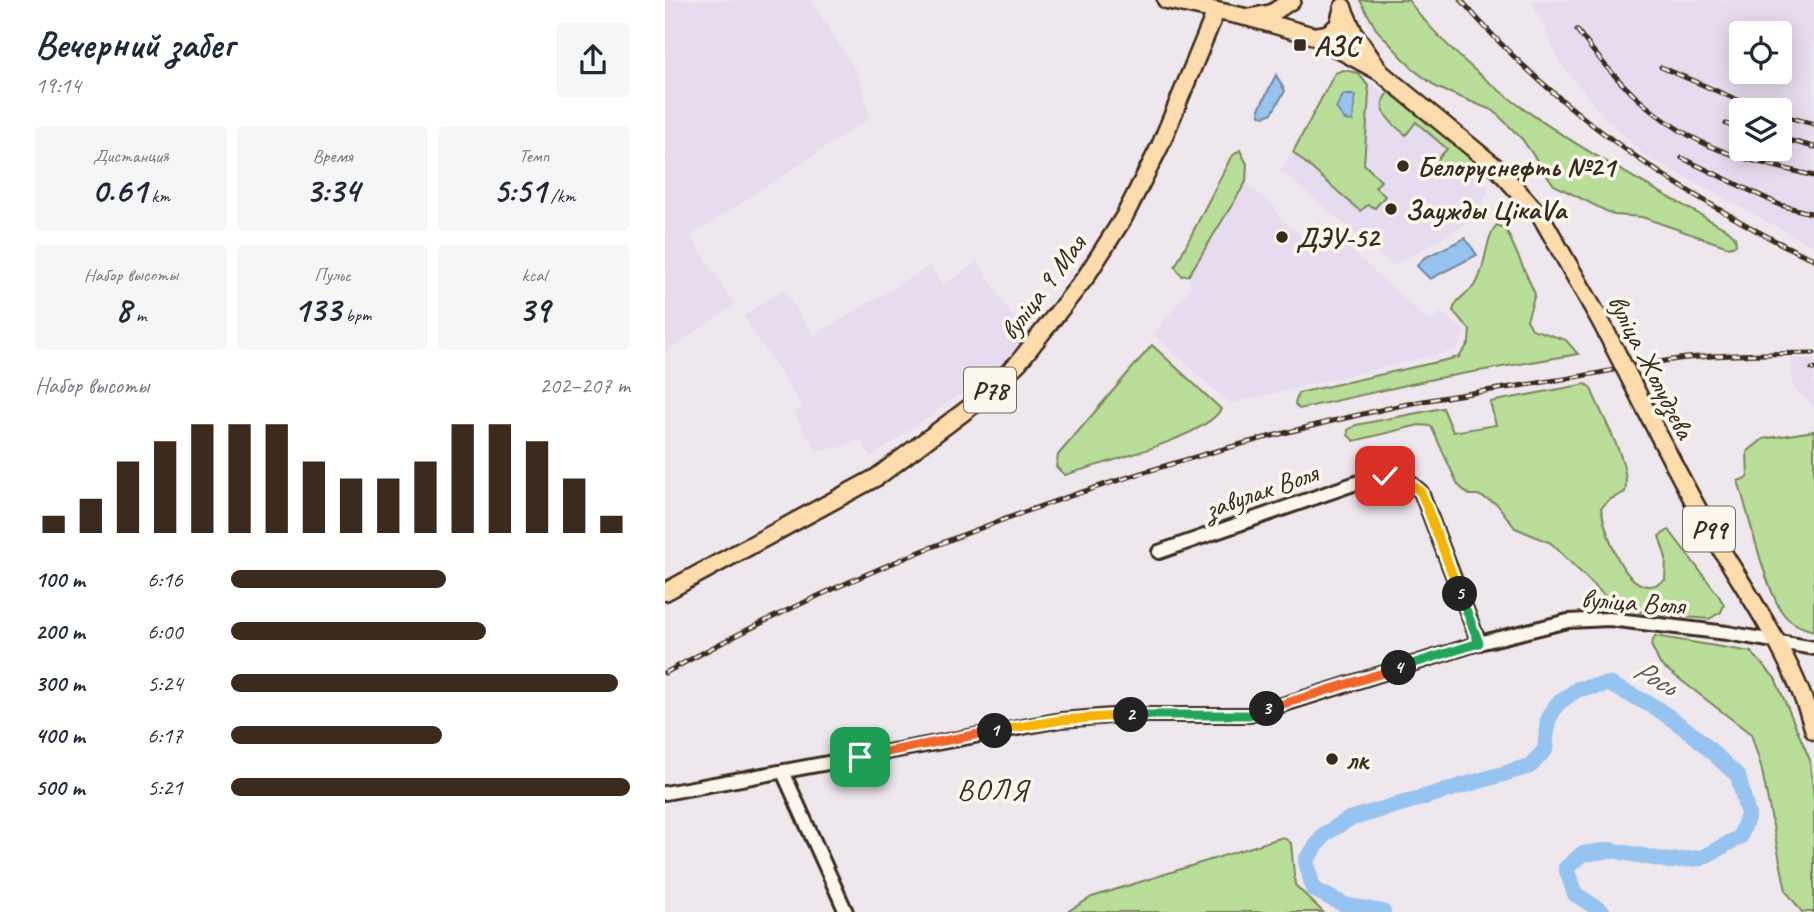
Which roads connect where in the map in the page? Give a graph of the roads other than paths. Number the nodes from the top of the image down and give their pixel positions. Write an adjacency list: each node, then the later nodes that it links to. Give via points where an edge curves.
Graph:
1 (1166, 0): 4 (main road)
2 (1293, 0): 5 (main road, via 1272,13); 6 (main road, via 1294,22)
3 (1341, 2): 6 (main road, via 1341,20 1333,31); 7 (main road, Р99, via 1354,33)
4 (1216, 11): 5 (main road); 9 (main road, вуліца 9 Мая / Р78, via 1160,146 1124,217 1086,278 1018,363 977,402 877,477)
5 (1250, 18): 6 (main road)
6 (1311, 35): 7 (main road, Р99)
7 (1380, 72): 11 (main road, вуліца Жолудзева / Р99, bridge, via 1498,169 1542,218 1601,322 1688,494)
8 (1159, 552): 10 (street, завулак Воля, via 1362,481 1402,476 1421,492)
9 (665, 592)
10 (1479, 643): 11 (street, вуліца Воля, via 1568,621 1609,619); 14 (street, вуліца Воля, via 1249,715 1061,720)
11 (1778, 644): 12 (street, вуліца Воля); 13 (main road, вуліца Жолудзева / Р99)
12 (1814, 648)
13 (1814, 731)
14 (783, 772): 15 (street, вуліца Воля); 16 (street)
15 (665, 793)
16 (846, 912)

